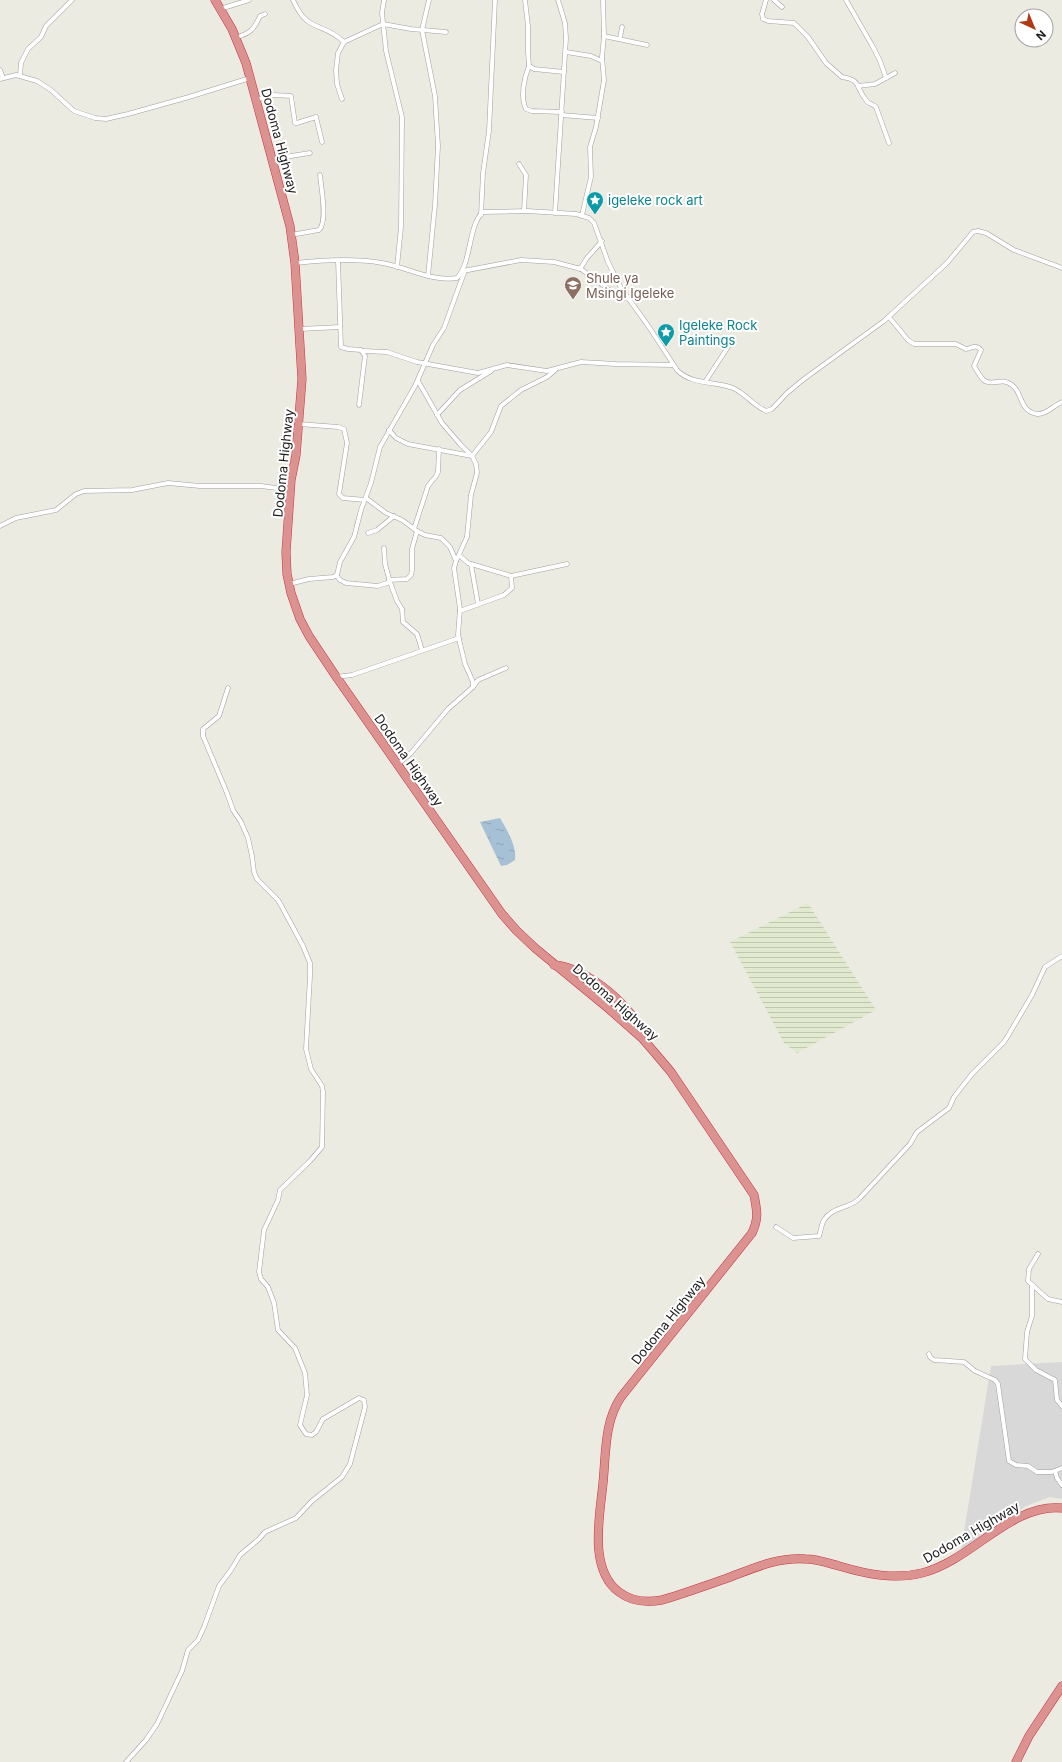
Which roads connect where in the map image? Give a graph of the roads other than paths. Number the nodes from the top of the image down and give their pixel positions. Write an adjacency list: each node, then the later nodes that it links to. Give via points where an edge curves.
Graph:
1 (72, 0): 33 (street, via 28,49 21,63)
2 (215, 0): 16 (highway, Dodoma Highway)
3 (249, 0): 16 (street)
4 (293, 0): 25 (street, via 300,14 312,26 332,33)
5 (384, 0): 18 (street)
6 (429, 0): 20 (street)
7 (496, 0): 50 (street, via 489,131 483,166)
8 (525, 0): 29 (street)
9 (558, 0): 27 (street, via 565,22)
10 (603, 0): 22 (street)
11 (766, 0): 37 (street, via 763,19 794,23 808,37 829,66 842,77 852,78)
12 (774, 0): 15 (street)
13 (846, 0): 14 (street); 35 (street, via 874,47)
14 (850, 0)
15 (782, 7)
16 (220, 9): 23 (highway, Dodoma Highway)
17 (265, 14): 23 (street, via 260,16 256,27 250,32)
18 (383, 24): 20 (street); 25 (street); 56 (street, via 386,51 402,117)
19 (622, 27): 24 (street)
20 (422, 30): 21 (street); 60 (street, via 438,123 435,205)
21 (446, 32)
22 (604, 36): 24 (street); 28 (street)
23 (236, 38): 34 (highway, Dodoma Highway)
24 (620, 38): 26 (street)
25 (344, 42): 38 (street, via 338,53 336,70)
26 (647, 45)
27 (566, 52): 28 (street, via 591,56); 31 (street)
28 (602, 61): 41 (street, via 604,80)
29 (529, 66): 31 (street, via 534,69); 40 (street, via 524,86 526,108 530,111)
30 (0, 70): 36 (street)
31 (564, 72): 40 (street)
32 (895, 73): 35 (street)
33 (20, 76): 34 (street, via 43,85 74,111 106,119 189,97); 36 (street)
34 (250, 77): 39 (highway, Dodoma Highway)
35 (886, 78): 37 (street, via 875,84)
36 (2, 79)
37 (858, 86): 43 (street, via 866,102 876,107)
38 (342, 99)
39 (255, 100): 42 (street, via 274,95 291,96 295,123 316,117); 45 (highway, Dodoma Highway)
40 (562, 113): 41 (street); 49 (street)
41 (598, 118): 51 (street, via 590,147 591,177)
42 (322, 142)
43 (889, 143)
44 (310, 154): 45 (street)
45 (272, 159): 52 (highway, Dodoma Highway)
46 (519, 164): 48 (street, via 526,175)
47 (320, 175): 52 (street, via 324,208 323,225 319,230)
48 (524, 211): 49 (street); 50 (street, via 489,211)
49 (555, 213): 51 (street)
50 (480, 215): 59 (street)
51 (582, 215): 53 (street, via 594,223)
52 (291, 235): 55 (highway, Dodoma Highway)
53 (602, 241): 58 (street); 61 (street, via 608,262)
54 (338, 261): 55 (street); 56 (street, via 371,262); 63 (street)
55 (295, 263): 64 (highway, Dodoma Highway)
56 (397, 267): 60 (street)
57 (1062, 268): 62 (street, via 1014,250 983,231 976,231 947,263)
58 (580, 269): 59 (street, via 554,262 521,260); 61 (street, via 615,294)
59 (464, 271): 60 (street, via 457,278 450,279); 67 (street, via 444,328)
60 (428, 276)
61 (629, 299): 68 (street)
62 (889, 317): 72 (street, via 804,379 770,411 762,410 734,389); 73 (street, via 914,344 956,344 966,349 977,347 981,350 974,366 983,380 1002,380 1011,384 1022,403 1034,413 1043,414)
63 (340, 327): 64 (street); 66 (street, via 341,346 348,350)
64 (300, 329): 76 (highway, Dodoma Highway, via 302,379)
65 (728, 347): 72 (street)
66 (363, 351): 67 (street, via 387,352); 74 (street, via 365,358)
67 (424, 363): 69 (street, via 478,373); 71 (street)
68 (672, 365): 70 (street, via 581,362); 72 (street, via 681,375)
69 (493, 370): 70 (street, via 507,365); 75 (street, via 460,390)
70 (555, 370): 79 (street, via 521,390 501,406 491,432)
71 (418, 382): 75 (street); 77 (street)
72 (705, 382)
73 (1062, 402)
74 (359, 405)
75 (437, 415): 79 (street, via 451,435)
76 (299, 424): 80 (highway, Dodoma Highway); 81 (street, via 344,429 347,443 339,494 343,498)
77 (389, 430): 78 (street, via 401,441); 81 (street, via 380,447)
78 (439, 450): 79 (street); 84 (street, via 438,472 428,486)
79 (472, 456): 87 (street, via 477,473 471,495 467,537)
80 (291, 480): 83 (street, via 276,488 200,486 168,482 132,490 84,491 76,494 56,510 16,518); 94 (highway, Dodoma Highway, via 286,552)
81 (365, 499): 82 (street); 91 (street, via 354,537)
82 (394, 516): 84 (street); 85 (street, via 377,530)
83 (0, 526)
84 (416, 530): 88 (street, via 441,538 450,547); 93 (street, via 411,575 407,579)
85 (368, 533)
86 (384, 548): 93 (street)
87 (459, 555): 88 (street); 89 (street)
88 (456, 561): 96 (street, via 454,568)
89 (471, 564): 92 (street); 95 (street)
90 (568, 564): 92 (street)
91 (336, 575): 93 (street, via 346,584 378,586); 94 (street)
92 (511, 576): 95 (street, via 512,588 504,595)
93 (389, 581): 98 (street, via 402,609 403,622 417,634)
94 (290, 584): 100 (highway, Dodoma Highway, via 300,619)
95 (478, 604): 96 (street)
96 (460, 611): 97 (street)
97 (459, 638): 98 (street); 101 (street)
98 (422, 650): 100 (street, via 352,675)
99 (506, 668): 101 (street, via 479,679)
100 (336, 677): 103 (highway, Dodoma Highway)
101 (473, 687): 103 (street, via 448,708 411,753)
102 (228, 688): 118 (street, via 220,716 203,729 203,736 233,810 246,834 257,879 278,900 310,963 306,1049 311,1069 323,1092 322,1147 280,1190 264,1230 259,1276 270,1291 279,1331 295,1348 305,1373 307,1395 300,1423 302,1430 312,1435 323,1419 358,1398 364,1400 365,1407 350,1464 342,1477 296,1518 265,1532 240,1555 219,1586 204,1628 198,1640 188,1650 182,1671 157,1724)
103 (397, 765): 105 (highway, Dodoma Highway, via 502,914)
104 (1062, 956): 107 (street, via 1045,967 1032,995 1004,1042 972,1074 949,1108 917,1132 910,1144 859,1199 828,1214 819,1236 792,1238)
105 (554, 965): 106 (highway, Dodoma Highway, via 609,1008); 106 (highway, via 569,968 615,995 640,1026)
106 (646, 1043): 116 (highway, Dodoma Highway, via 671,1072 754,1194 757,1222 746,1241 621,1397 611,1416 598,1544 604,1574 614,1589 633,1600 662,1600 770,1562 793,1559 819,1560 862,1573 890,1576 922,1573 962,1554 1027,1513 1044,1507)
107 (776, 1227)
108 (1038, 1254): 109 (street, via 1028,1273 1028,1281)
109 (1032, 1285): 110 (street, via 1048,1299); 112 (street, via 1032,1316 1027,1332 1025,1359 1038,1371 1055,1380 1056,1396)
110 (1062, 1302)
111 (929, 1354): 114 (street, via 934,1360 964,1362 975,1372 995,1380 1001,1394 1008,1459 1014,1464 1028,1466 1037,1472)
112 (1062, 1406)
113 (1062, 1468): 114 (street)
114 (1055, 1471): 115 (street)
115 (1062, 1485)
116 (1062, 1508)
117 (1062, 1686): 119 (highway, via 1029,1736)
118 (126, 1762)
119 (1016, 1762)

